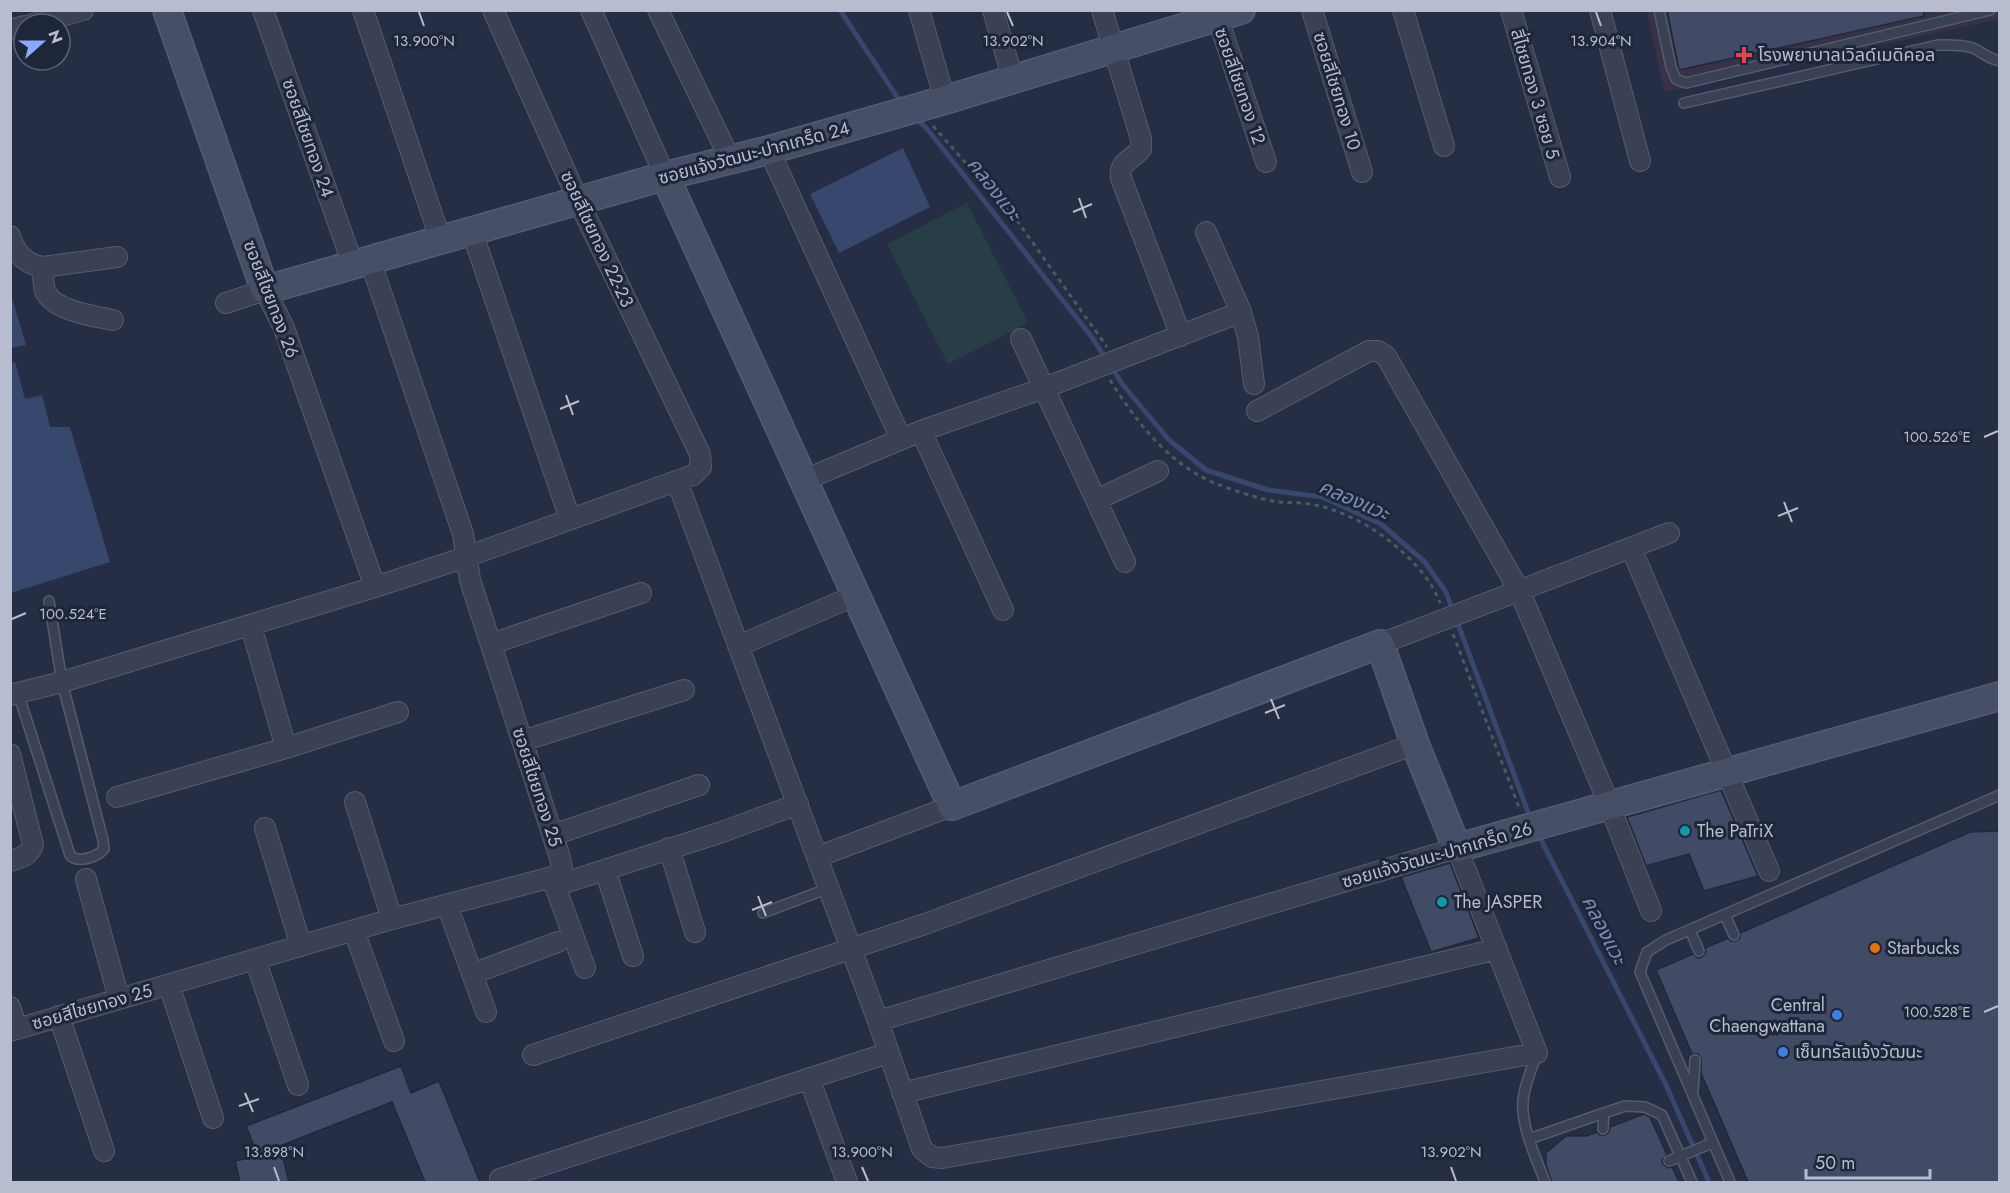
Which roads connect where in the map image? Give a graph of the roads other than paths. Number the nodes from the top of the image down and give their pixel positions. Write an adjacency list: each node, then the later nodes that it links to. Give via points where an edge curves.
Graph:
1 (167, 10): 39 (street, ซอยสีไชยทอง 26)
2 (263, 10): 37 (street, ซอยสีไชยทอง 24)
3 (363, 10): 35 (street)
4 (493, 10): 31 (street, ซอยสีไชยทอง 22-23)
5 (591, 10): 29 (street)
6 (658, 10): 25 (street)
7 (919, 10): 21 (street)
8 (993, 10): 20 (street)
9 (1102, 10): 18 (street)
10 (1312, 10): 28 (street, ซอยสีไชยทอง 10)
11 (1403, 10): 23 (street)
12 (1511, 10): 30 (street, สี่ไชยทอง 3 ซอย 5)
13 (1600, 10): 26 (street)
14 (1659, 10): 17 (lane, via 1671,67 1676,79 1686,83)
15 (1990, 10): 17 (lane)
16 (1224, 13): 18 (street, ซอยแจ้งวัฒนะ-ปากเกร็ด 24); 27 (street, ซอยสีไชยทอง 12)
17 (1969, 13)
18 (1113, 50): 20 (street, ซอยแจ้งวัฒนะ-ปากเกร็ด 24); 43 (street, via 1141,139 1137,154 1121,165 1121,178)
19 (2000, 61): 22 (lane, via 1985,57 1976,49 1938,45)
20 (1013, 80): 21 (street, ซอยแจ้งวัฒนะ-ปากเกร็ด 24)
21 (945, 100): 24 (street, ซอยแจ้งวัฒนะ-ปากเกร็ด 24)
22 (1684, 103)
23 (1444, 146)
24 (769, 150): 25 (street, ซอยแจ้งวัฒนะ-ปากเกร็ด 24); 49 (street)
25 (730, 159): 29 (street, ซอยแจ้งวัฒนะ-ปากเกร็ด 24)
26 (1640, 161)
27 (1266, 162)
28 (1362, 172)
29 (665, 176): 31 (street, ซอยแจ้งวัฒนะ-ปากเกร็ด 24); 52 (street)
30 (1560, 177)
31 (579, 202): 32 (street, ซอยแจ้งวัฒนะ-ปากเกร็ด 24); 51 (street, ซอยสีไชยทอง 22-23, via 700,454 701,467 693,475)
32 (472, 232): 35 (street, ซอยแจ้งวัฒนะ-ปากเกร็ด 24); 54 (street)
33 (1206, 232): 41 (street)
34 (10, 236): 38 (street, via 20,256 30,265)
35 (441, 241): 37 (street, ซอยแจ้งวัฒนะ-ปากเกร็ด 24)
36 (117, 257): 38 (street)
37 (362, 263): 39 (street, ซอยแจ้งวัฒนะ-ปากเกร็ด 24); 57 (street, ซอยสีไชยทอง 25, via 463,534)
38 (42, 267): 42 (street, via 45,291 55,302)
39 (265, 290): 40 (street); 59 (street, ซอยสีไชยทอง 26, via 284,328)
40 (226, 303)
41 (1241, 312): 43 (street); 45 (street)
42 (113, 320)
43 (1180, 336): 46 (street)
44 (1021, 339): 46 (street)
45 (1254, 384)
46 (1044, 388): 48 (street); 53 (street)
47 (1257, 411): 60 (street, via 1369,351 1386,356)
48 (921, 431): 49 (street); 64 (street)
49 (901, 440): 52 (street)
50 (1158, 471): 53 (street)
51 (677, 480): 54 (street); 68 (street)
52 (804, 480): 62 (street)
53 (1096, 500): 58 (street)
54 (570, 519): 57 (street)
55 (1669, 533): 56 (street)
56 (1631, 548): 60 (street); 78 (street)
57 (466, 557): 59 (street); 66 (street, ซอยสีไชยทอง 25)
58 (1125, 562)
59 (375, 587): 65 (street)
60 (1520, 592): 67 (street); 84 (street)
61 (641, 593): 66 (street)
62 (856, 595): 68 (street); 85 (street)
63 (49, 601): 69 (lane)
64 (1003, 610)
65 (251, 626): 69 (street); 76 (street)
66 (491, 644): 74 (street, ซอยสีไชยทอง 25)
67 (1380, 644): 75 (street); 85 (street)
68 (738, 646): 83 (street)
69 (62, 682): 71 (street); 71 (lane, via 104,849 78,861 70,855)
70 (684, 690): 74 (street)
71 (14, 694)
72 (2000, 696): 78 (street, ซอยแจ้งวัฒนะ-ปากเกร็ด 26)
73 (398, 712): 76 (street)
74 (522, 741): 87 (street, ซอยสีไชยทอง 25)
75 (1415, 744): 89 (street); 107 (street)
76 (286, 748): 81 (street)
77 (10, 753): 91 (street, via 33,845 24,857)
78 (1727, 771): 84 (street, ซอยแจ้งวัฒนะ-ปากเกร็ด 26); 93 (street)
79 (699, 785): 87 (street)
80 (2000, 795): 99 (lane)
81 (117, 797)
82 (355, 802): 100 (street)
83 (798, 804): 88 (street); 90 (street)
84 (1609, 804): 89 (street, ซอยแจ้งวัฒนะ-ปากเกร็ด 26); 97 (street)
85 (952, 806): 90 (street)
86 (265, 828): 106 (street)
87 (553, 835): 96 (street, ซอยสีไชยทอง 25, via 562,869 556,876)
88 (669, 848): 92 (street); 103 (street)
89 (1457, 848): 108 (street); 119 (street, ซอยแจ้งวัฒนะ-ปากเกร็ด 26)
90 (817, 856): 95 (street)
91 (10, 861)
92 (605, 870): 110 (street); 112 (street, via 555,886)
93 (1770, 871)
94 (86, 879): 115 (street)
95 (829, 888): 98 (lane); 107 (street)
96 (447, 905): 100 (street, ซอยสีไชยทอง 25); 113 (street)
97 (1651, 911)
98 (763, 913)
99 (1725, 915): 101 (lane); 104 (lane)
100 (392, 920): 102 (street, ซอยสีไชยทอง 25)
101 (1690, 930): 109 (lane); 129 (lane, via 1647,952 1640,972)
102 (354, 931): 106 (street, ซอยสีไชยทอง 25); 121 (street)
103 (695, 932)
104 (1734, 936)
105 (558, 942): 113 (street)
106 (301, 946): 111 (street, ซอยสีไชยทอง 25)
107 (851, 948): 119 (street); 124 (street)
108 (1497, 949): 123 (street); 128 (street)
109 (1699, 951)
110 (633, 956)
111 (255, 959): 114 (street, ซอยสีไชยทอง 25); 127 (street)
112 (585, 968)
113 (472, 974): 117 (street)
114 (169, 985): 115 (street, ซอยสีไชยทอง 25); 131 (street)
115 (119, 999): 118 (street, ซอยสีไชยทอง 25)
116 (10, 1007): 120 (street)
117 (486, 1012)
118 (59, 1016): 120 (street, ซอยสีไชยทอง 25); 135 (street)
119 (878, 1021): 122 (street)
120 (14, 1030)
121 (394, 1041)
122 (888, 1053): 126 (street); 128 (street)
123 (1537, 1053): 128 (street, via 942,1158 932,1157 922,1149); 133 (lane, via 1524,1096)
124 (533, 1055)
125 (1695, 1060): 129 (lane)
126 (809, 1078): 138 (street); 139 (street)
127 (298, 1085)
128 (902, 1093)
129 (1692, 1094): 134 (lane)
130 (1604, 1113): 132 (lane); 133 (lane); 136 (lane, via 1625,1106 1645,1107 1662,1115)
131 (213, 1118)
132 (1603, 1129)
133 (1529, 1139): 140 (lane)
134 (1712, 1143): 136 (lane); 142 (lane)
135 (104, 1151)
136 (1684, 1154): 137 (lane); 141 (lane)
137 (1669, 1161)
138 (500, 1179)
139 (847, 1182)
140 (1545, 1182)
141 (1692, 1182)
142 (1730, 1182)

